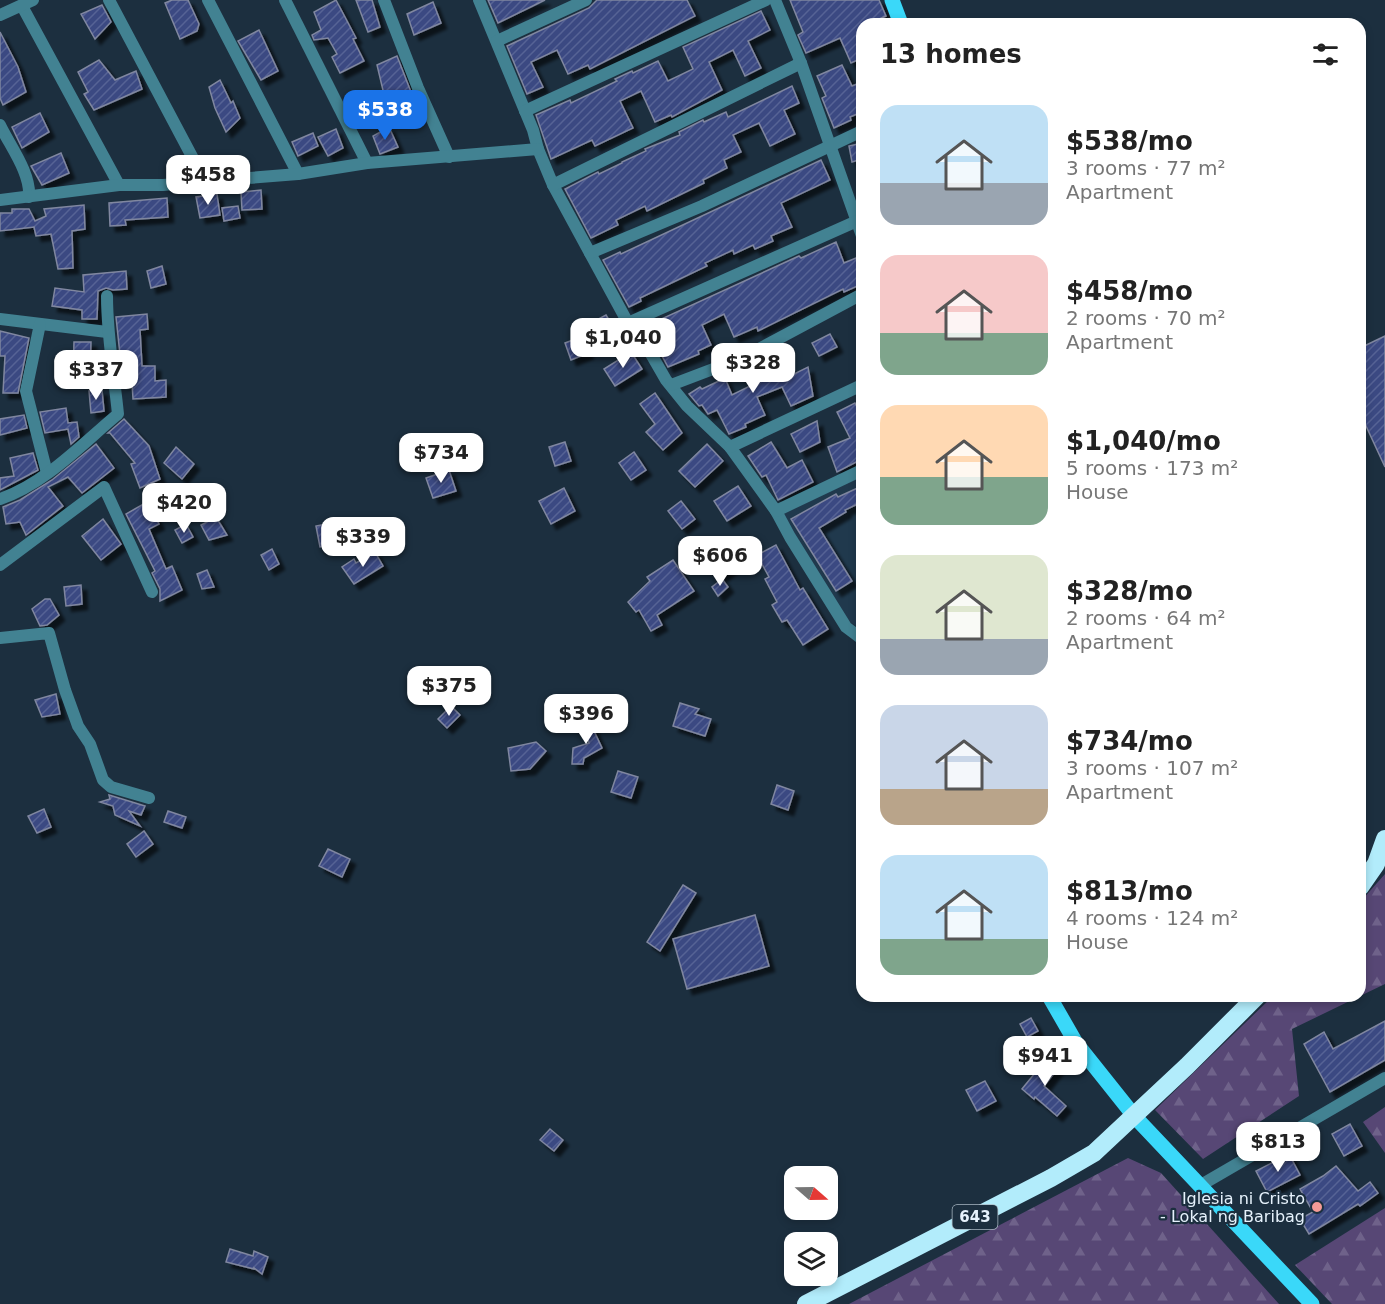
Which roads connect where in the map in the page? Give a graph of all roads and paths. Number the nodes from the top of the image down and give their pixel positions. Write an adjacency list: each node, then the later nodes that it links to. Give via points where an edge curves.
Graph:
1 (109, 0): 23 (street)
2 (208, 0): 22 (street)
3 (285, 0): 21 (street)
4 (384, 0): 20 (street)
5 (480, 0): 13 (street)
6 (586, 0): 13 (street)
7 (766, 0): 15 (street)
8 (775, 0): 14 (street)
9 (892, 0): 12 (main road)
10 (27, 3): 11 (street); 24 (street)
11 (0, 15)
12 (899, 18)
13 (497, 41): 15 (street)
14 (801, 63): 18 (street); 25 (street)
15 (525, 111): 19 (street)
16 (0, 125): 26 (street, via 30,188)
17 (856, 134): 18 (street)
18 (831, 146): 28 (street); 30 (street)
19 (538, 149): 20 (street); 25 (street)
20 (449, 157): 21 (street)
21 (367, 163): 22 (street)
22 (298, 174): 23 (street)
23 (205, 181): 24 (street)
24 (120, 185): 26 (street)
25 (553, 185): 30 (street)
26 (29, 197): 27 (street)
27 (0, 200)
28 (856, 215)
29 (856, 222): 34 (street)
30 (590, 253): 34 (street)
31 (107, 297): 36 (street)
32 (856, 297): 37 (street, via 742,358)
33 (0, 319): 35 (street)
34 (628, 323): 37 (street)
35 (40, 324): 36 (street); 40 (street, via 26,391)
36 (107, 332): 40 (street, via 118,414)
37 (670, 386): 39 (street)
38 (856, 388): 39 (street)
39 (730, 447): 43 (street)
40 (47, 473): 42 (street)
41 (856, 473): 43 (street)
42 (0, 499)
43 (776, 511): 46 (street, via 846,627)
44 (0, 565): 45 (street, via 104,487)
45 (152, 592)
46 (856, 634)
47 (0, 638): 48 (street, via 49,633 78,726 90,744 103,780 111,787)
48 (148, 798)
49 (1385, 839): 50 (highway)
50 (1366, 878)
51 (1052, 1002): 54 (main road, via 1076,1043)
52 (1251, 1002): 54 (highway, 643)
53 (1385, 1078): 55 (street)
54 (1135, 1117): 55 (main road); 56 (highway, 643, via 1073,1167)
55 (1201, 1185): 57 (main road)
56 (806, 1304)
57 (1312, 1304)

